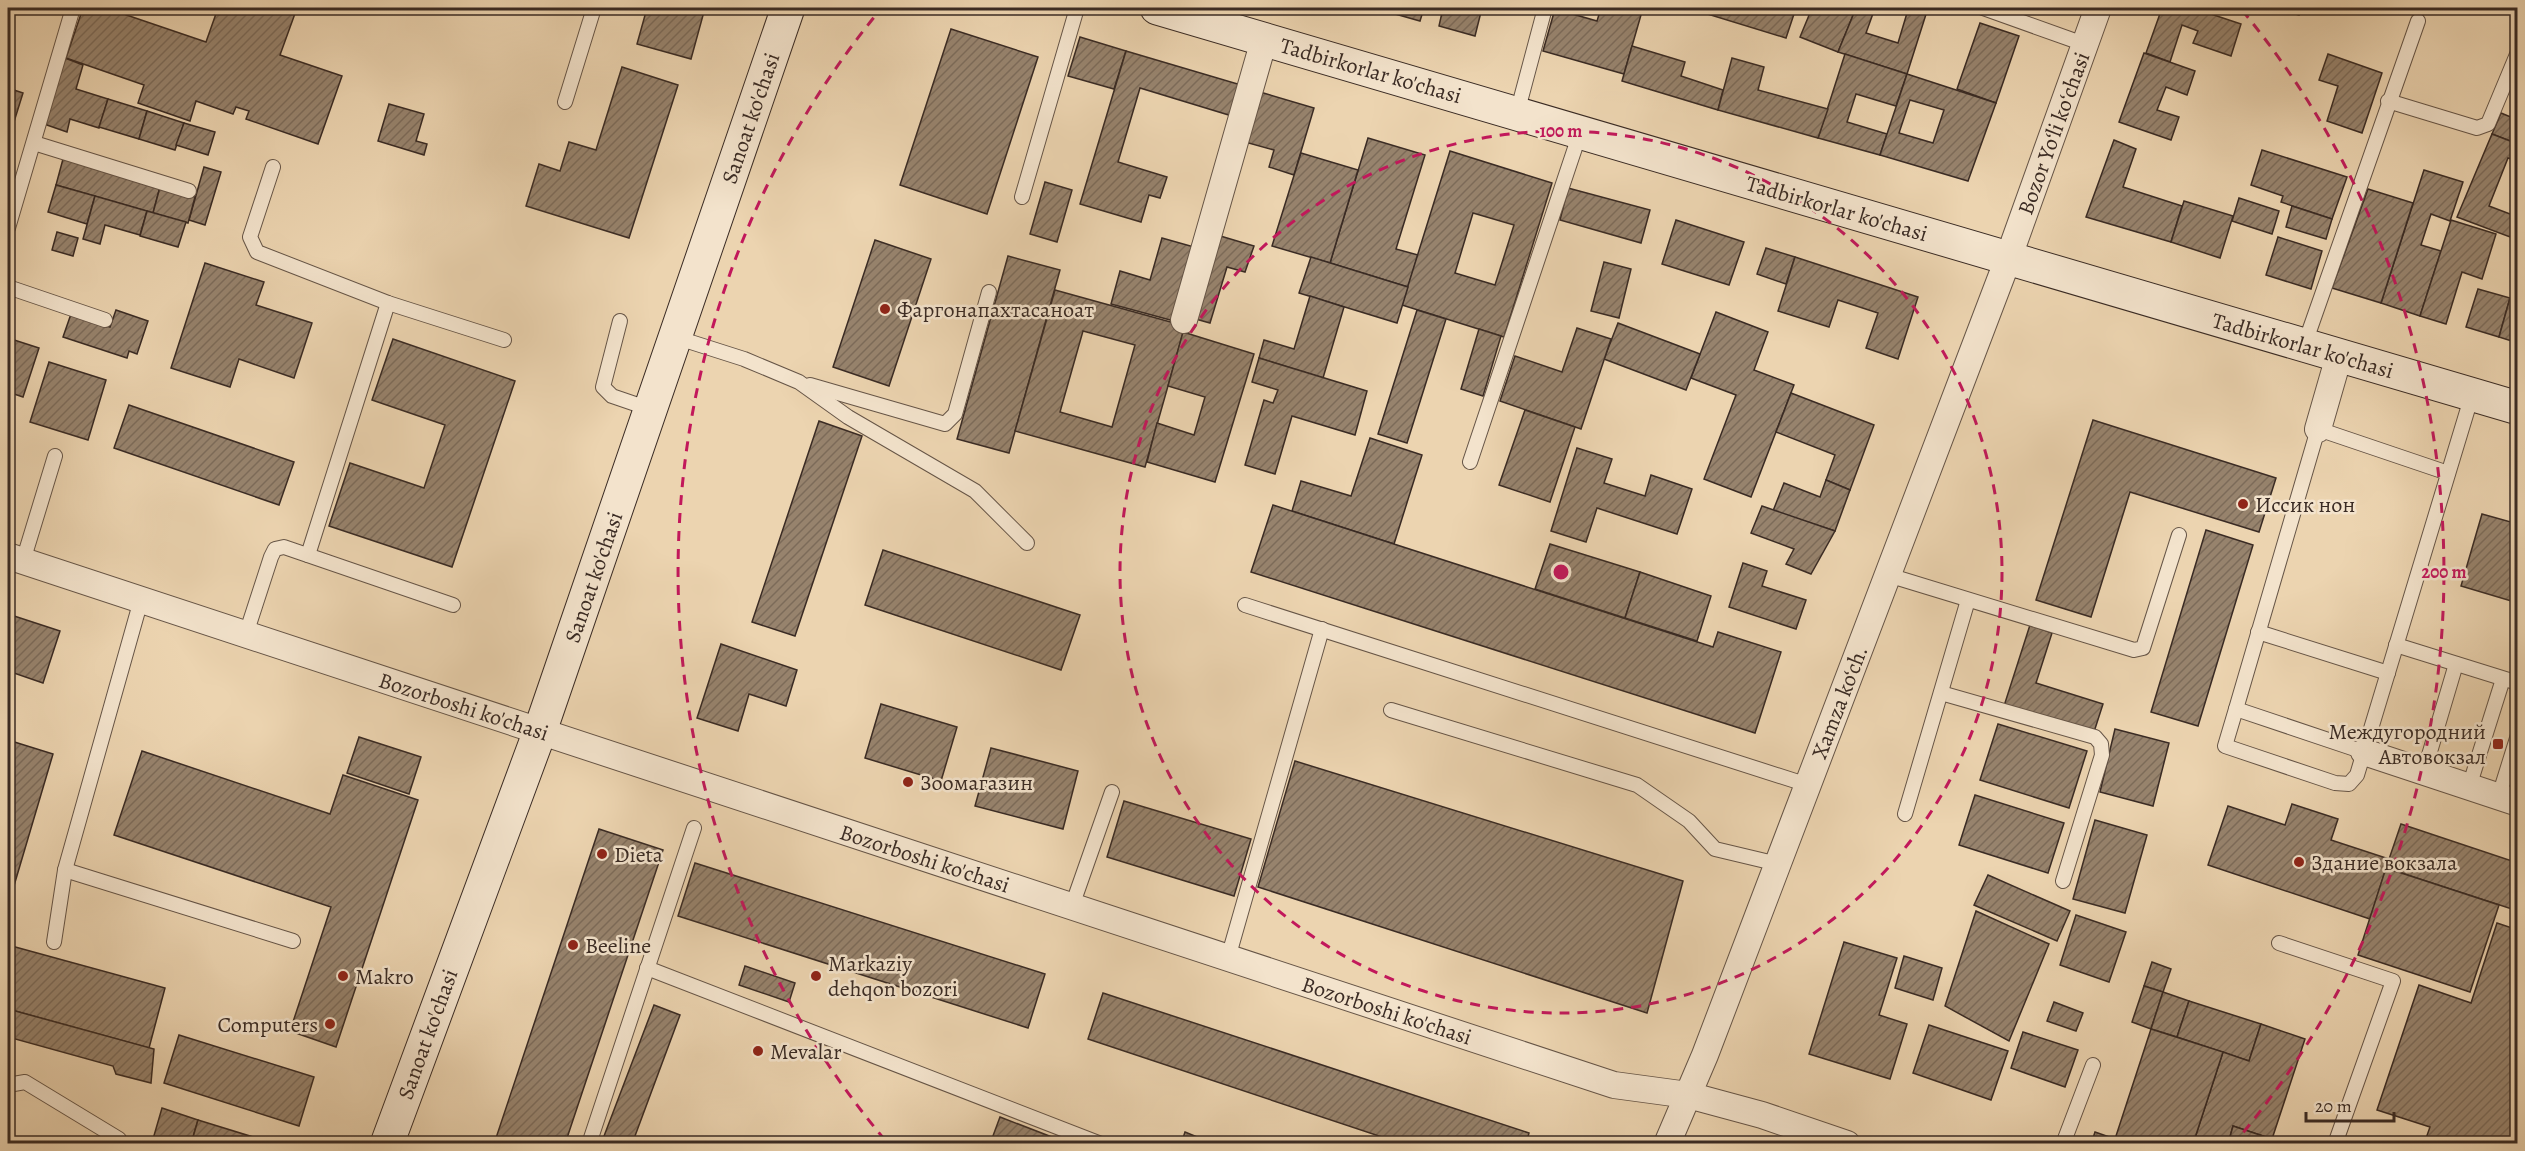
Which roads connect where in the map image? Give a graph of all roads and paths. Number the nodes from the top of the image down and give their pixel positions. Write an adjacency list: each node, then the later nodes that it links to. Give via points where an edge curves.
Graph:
1 (73, 8): 17 (lane)
2 (594, 8): 14 (lane)
3 (788, 8): 29 (main road, Sanoat ko'chasi)
4 (1077, 8): 20 (lane)
5 (1157, 8): 10 (main road, Tadbirkorlar ko'chasi)
6 (1545, 8): 15 (lane)
7 (1983, 8): 11 (lane)
8 (2098, 8): 11 (street, Bozor Yoʻli koʻchasi)
9 (2418, 21): 13 (lane)
10 (1264, 40): 15 (main road, Tadbirkorlar ko'chasi); 26 (street)
11 (2084, 44): 22 (street, Bozor Yoʻli koʻchasi)
12 (2517, 52): 13 (lane, via 2488,124 2477,128)
13 (2388, 101): 31 (lane)
14 (565, 102)
15 (1517, 113): 16 (main road, Tadbirkorlar ko'chasi)
16 (1580, 133): 22 (main road, Tadbirkorlar ko'chasi); 39 (lane)
17 (34, 143): 19 (lane); 21 (lane)
18 (273, 167): 25 (lane, via 250,237 257,252)
19 (189, 191)
20 (1022, 197)
21 (8, 228)
22 (2008, 259): 31 (main road, Tadbirkorlar ko'chasi); 45 (street, Xamza ko‘ch.)
23 (8, 287): 27 (lane)
24 (989, 292): 33 (lane, via 955,414 945,424)
25 (388, 303): 30 (lane); 43 (lane)
26 (1184, 320)
27 (105, 321)
28 (620, 321): 36 (lane, via 603,387 612,396)
29 (675, 337): 33 (lane); 36 (main road, Sanoat ko'chasi)
30 (504, 340)
31 (2304, 346): 32 (main road, Tadbirkorlar ko'chasi)
32 (2339, 356): 34 (main road, Tadbirkorlar ko'chasi); 37 (street)
33 (799, 382): 42 (lane, via 848,417 975,491)
34 (2472, 395): 35 (main road, Tadbirkorlar ko'chasi); 40 (lane)
35 (2517, 408)
36 (650, 410): 61 (main road, Sanoat ko'chasi)
37 (2318, 429): 40 (lane); 51 (lane)
38 (55, 456): 44 (lane)
39 (1470, 462)
40 (2448, 473): 53 (lane)
41 (2179, 535): 47 (lane, via 2143,648 2123,648)
42 (1027, 543)
43 (308, 555): 48 (lane); 52 (lane, via 284,547 275,549)
44 (15, 559): 46 (street, Bozorboshi ko'chasi)
45 (1888, 575): 47 (lane); 65 (street, Xamza ko‘ch.)
46 (141, 600): 52 (street, Bozorboshi ko'chasi); 72 (lane)
47 (1968, 600): 58 (lane)
48 (453, 605)
49 (1245, 605): 50 (lane)
50 (1322, 629): 65 (lane); 78 (lane)
51 (2258, 632): 55 (lane); 59 (lane)
52 (246, 634): 61 (street, Bozorboshi ko'chasi)
53 (2396, 645): 54 (lane); 55 (lane)
54 (2456, 664): 56 (lane); 64 (lane)
55 (2388, 673): 63 (lane)
56 (2503, 679): 57 (lane); 66 (lane)
57 (2517, 683)
58 (1941, 693): 69 (lane); 73 (lane, via 2095,737 2101,744 2102,755)
59 (2236, 709): 63 (lane); 63 (lane, via 2225,746 2349,784 2357,775)
60 (1391, 710): 71 (lane, via 1637,785 1689,821 1715,849)
61 (540, 731): 74 (street, Bozorboshi ko'chasi); 84 (main road, Sanoat ko'chasi)
62 (2517, 735): 68 (lane)
63 (2364, 752): 64 (street)
64 (2424, 772): 66 (street)
65 (1808, 785): 71 (street, Xamza ko‘ch.)
66 (2469, 787): 68 (street)
67 (1112, 792): 74 (lane)
68 (2508, 800)
69 (1905, 814)
70 (694, 828): 79 (lane)
71 (1778, 864): 82 (street, Xamza ko‘ch.)
72 (65, 870): 75 (lane); 76 (lane)
73 (2063, 881)
74 (1072, 906): 78 (street, Bozorboshi ko'chasi)
75 (292, 941)
76 (54, 942)
77 (2279, 944): 90 (lane, via 2393,981)
78 (1228, 958): 82 (street, Bozorboshi ko'chasi, via 1614,1085)
79 (647, 968): 85 (lane); 86 (lane)
80 (2093, 1065): 89 (lane)
81 (8, 1085): 83 (lane, via 25,1082)
82 (1688, 1095): 87 (street, Xamza ko‘ch.); 88 (street, Bozorboshi ko'chasi)
83 (121, 1143)
84 (387, 1143)
85 (589, 1143)
86 (1101, 1143)
87 (1667, 1143)
88 (1848, 1143)
89 (2063, 1143)
90 (2335, 1143)

